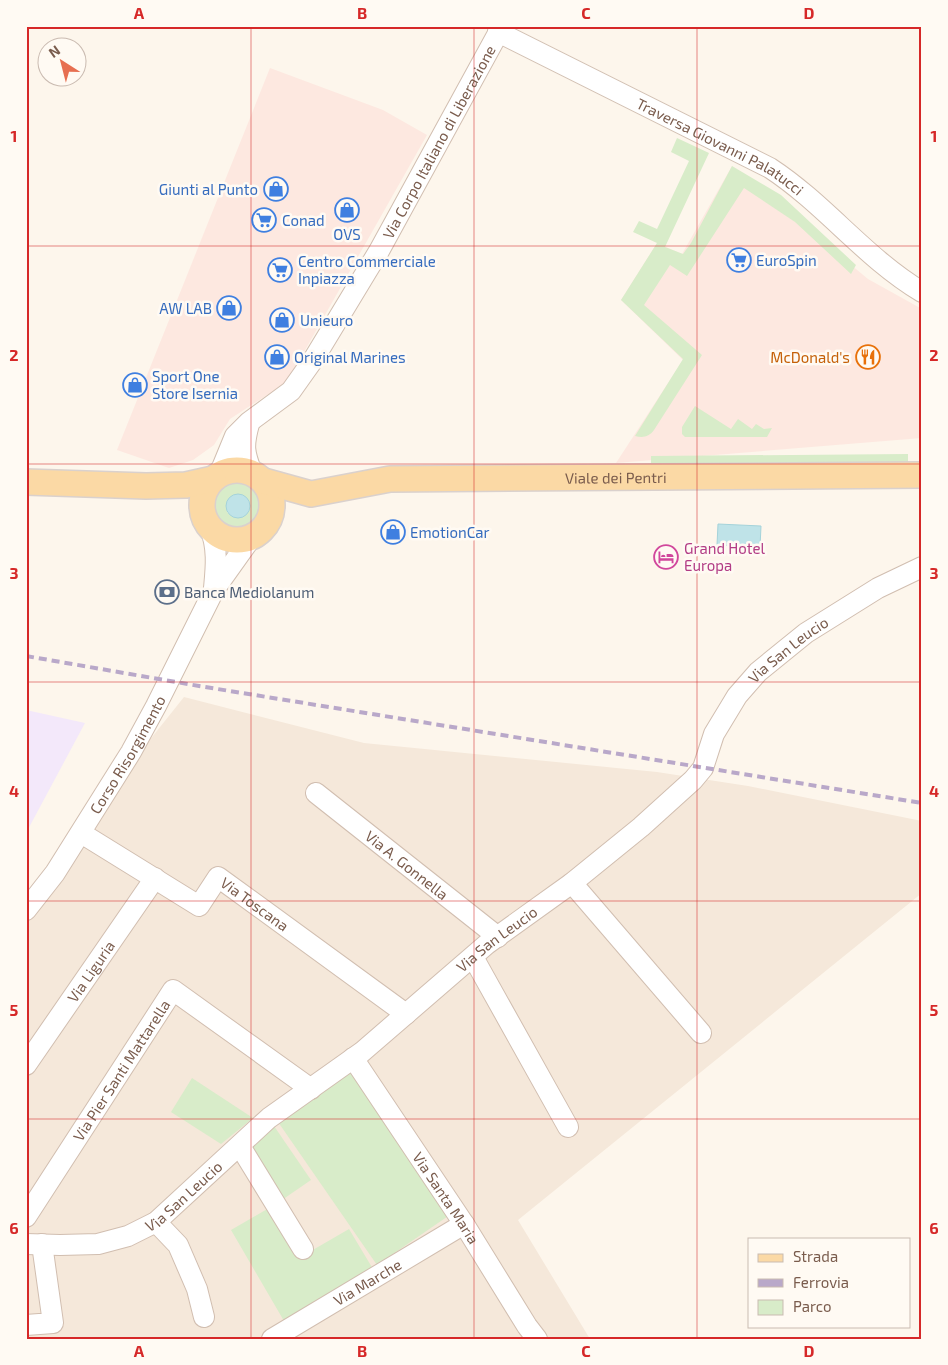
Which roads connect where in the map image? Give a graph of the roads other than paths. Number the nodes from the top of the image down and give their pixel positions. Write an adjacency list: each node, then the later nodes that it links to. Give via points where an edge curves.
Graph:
1 (500, 29): 2 (street, Traversa Giovanni Palatucci, via 770,168 808,196 878,261); 3 (street, Via Corpo Italiano di Liberazione, via 380,251 313,360 291,390)
2 (922, 292)
3 (250, 422): 5 (street, Via Corpo Italiano di Liberazione, via 235,436); 6 (street, via 245,454)
4 (922, 475): 9 (main road, Viale dei Pentri, via 390,479)
5 (216, 477): 6 (main road, via 239,470); 8 (main road, via 186,485); 10 (main road, via 202,499)
6 (258, 477): 9 (main road, Viale dei Pentri); 11 (main road, via 271,493 273,506 270,520)
7 (26, 482): 8 (main road)
8 (146, 486): 10 (main road, via 176,496)
9 (311, 494): 11 (main road, Viale dei Pentri)
10 (208, 525): 11 (main road, via 223,538 231,540 239,541); 13 (street, Corso Risorgimento, via 217,559)
11 (256, 534): 13 (street, Corso Risorgimento)
12 (922, 567): 17 (street, Via San Leucio, via 878,588 806,634 758,672 737,696 714,734 703,768 693,780)
13 (214, 590): 15 (street, Corso Risorgimento, via 135,744)
14 (316, 793): 19 (street, Via A. Gonnella)
15 (80, 834): 16 (street, Via Toscana); 18 (street, Corso Risorgimento)
16 (155, 878): 21 (street, Via Toscana, via 199,906 218,877); 24 (street, Via Liguria)
17 (572, 883): 19 (street, Via San Leucio); 22 (street)
18 (26, 910)
19 (498, 937): 20 (street, Via San Leucio)
20 (472, 957): 21 (street, Via San Leucio); 26 (street)
21 (406, 1014): 23 (street, Via San Leucio)
22 (701, 1033)
23 (353, 1058): 25 (street, Via San Leucio); 30 (street, Via Santa Maria)
24 (26, 1065)
25 (311, 1089): 27 (street, Via San Leucio, via 269,1118); 28 (street, Via Pier Santi Mattarella, via 173,990)
26 (568, 1127)
27 (240, 1146): 29 (street, Via San Leucio); 32 (street)
28 (26, 1217)
29 (156, 1222): 31 (street, Via San Leucio, via 128,1236 98,1244); 33 (street, via 178,1245 197,1289)
30 (464, 1224): 35 (street, Via Marche); 36 (street, Via Santa Maria)
31 (34, 1244): 34 (street, via 53,1323)
32 (303, 1249)
33 (204, 1317)
34 (26, 1325)
35 (272, 1339)
36 (537, 1339)

